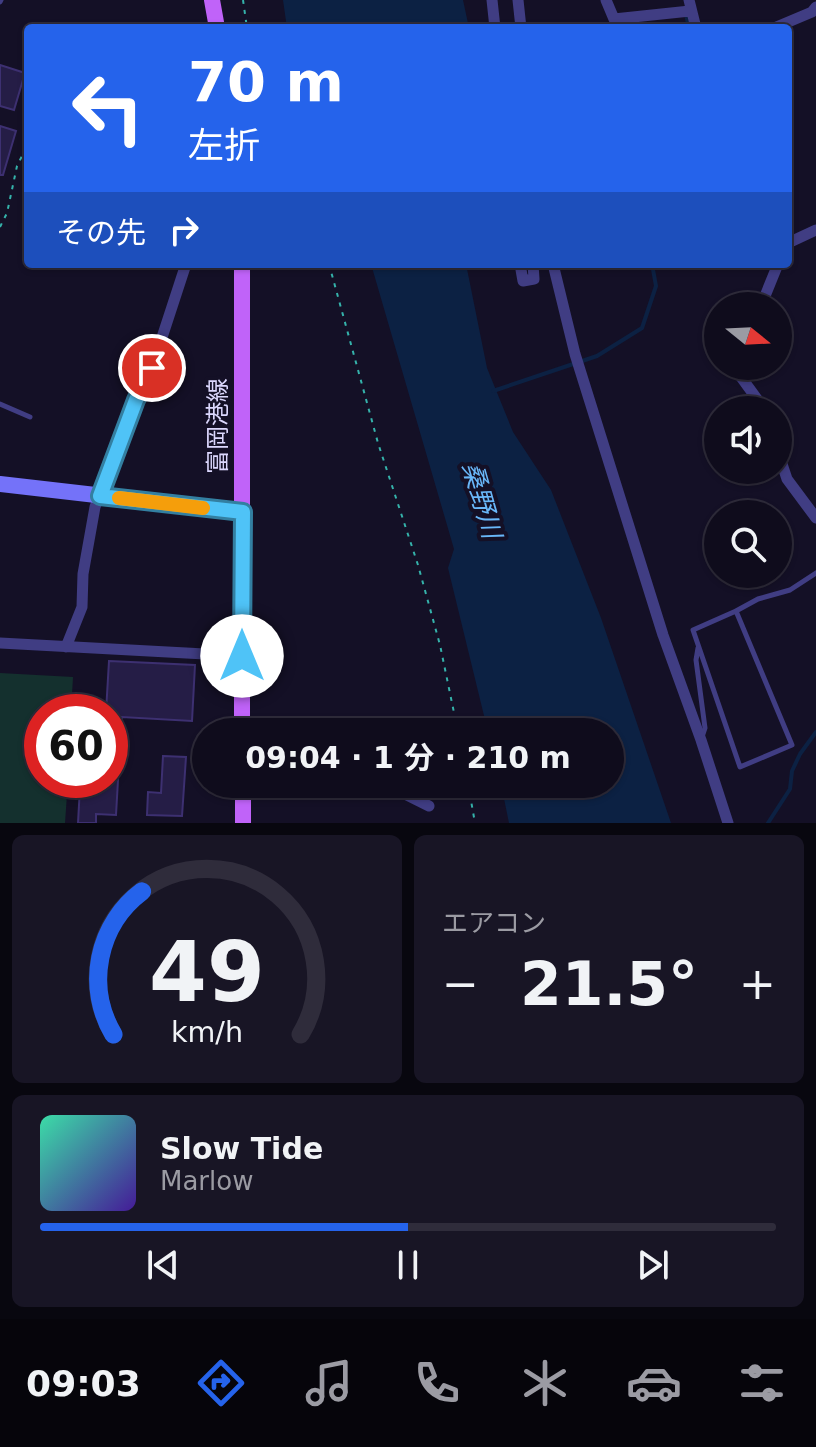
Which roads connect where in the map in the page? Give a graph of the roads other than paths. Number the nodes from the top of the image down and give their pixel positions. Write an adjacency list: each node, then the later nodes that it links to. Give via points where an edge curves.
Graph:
1 (212, 0): 7 (main road)
2 (492, 0): 8 (street)
3 (518, 0): 9 (street)
4 (606, 0): 5 (street, via 614,19)
5 (689, 6)
6 (816, 7): 10 (street)
7 (216, 24)
8 (495, 24)
9 (521, 24)
10 (784, 24)
11 (816, 230): 12 (street)
12 (792, 241)
13 (185, 268): 24 (street, via 152,368)
14 (242, 268): 25 (main road, 富岡港線)
15 (521, 268): 16 (street, via 523,281 534,279)
16 (533, 268)
17 (554, 268): 34 (street, via 575,354)
18 (776, 268): 19 (street)
19 (767, 292)
20 (0, 404): 21 (lane)
21 (30, 417)
22 (0, 484): 24 (street)
23 (791, 484): 26 (street)
24 (100, 496): 25 (street); 30 (street, via 83,574 82,607)
25 (243, 512): 32 (main road, 富岡港線)
26 (816, 518)
27 (816, 573): 28 (lane, via 790,590)
28 (736, 611): 31 (lane, via 693,630); 31 (lane, via 792,745 740,767)
29 (0, 643): 30 (street)
30 (66, 647): 32 (street)
31 (699, 647): 34 (lane, via 705,728)
32 (242, 656): 33 (main road, 富岡港線)
33 (242, 718)
34 (701, 740): 39 (street)
35 (243, 798): 38 (main road)
36 (413, 798): 37 (street)
37 (429, 806)
38 (243, 823)
39 (728, 823)

